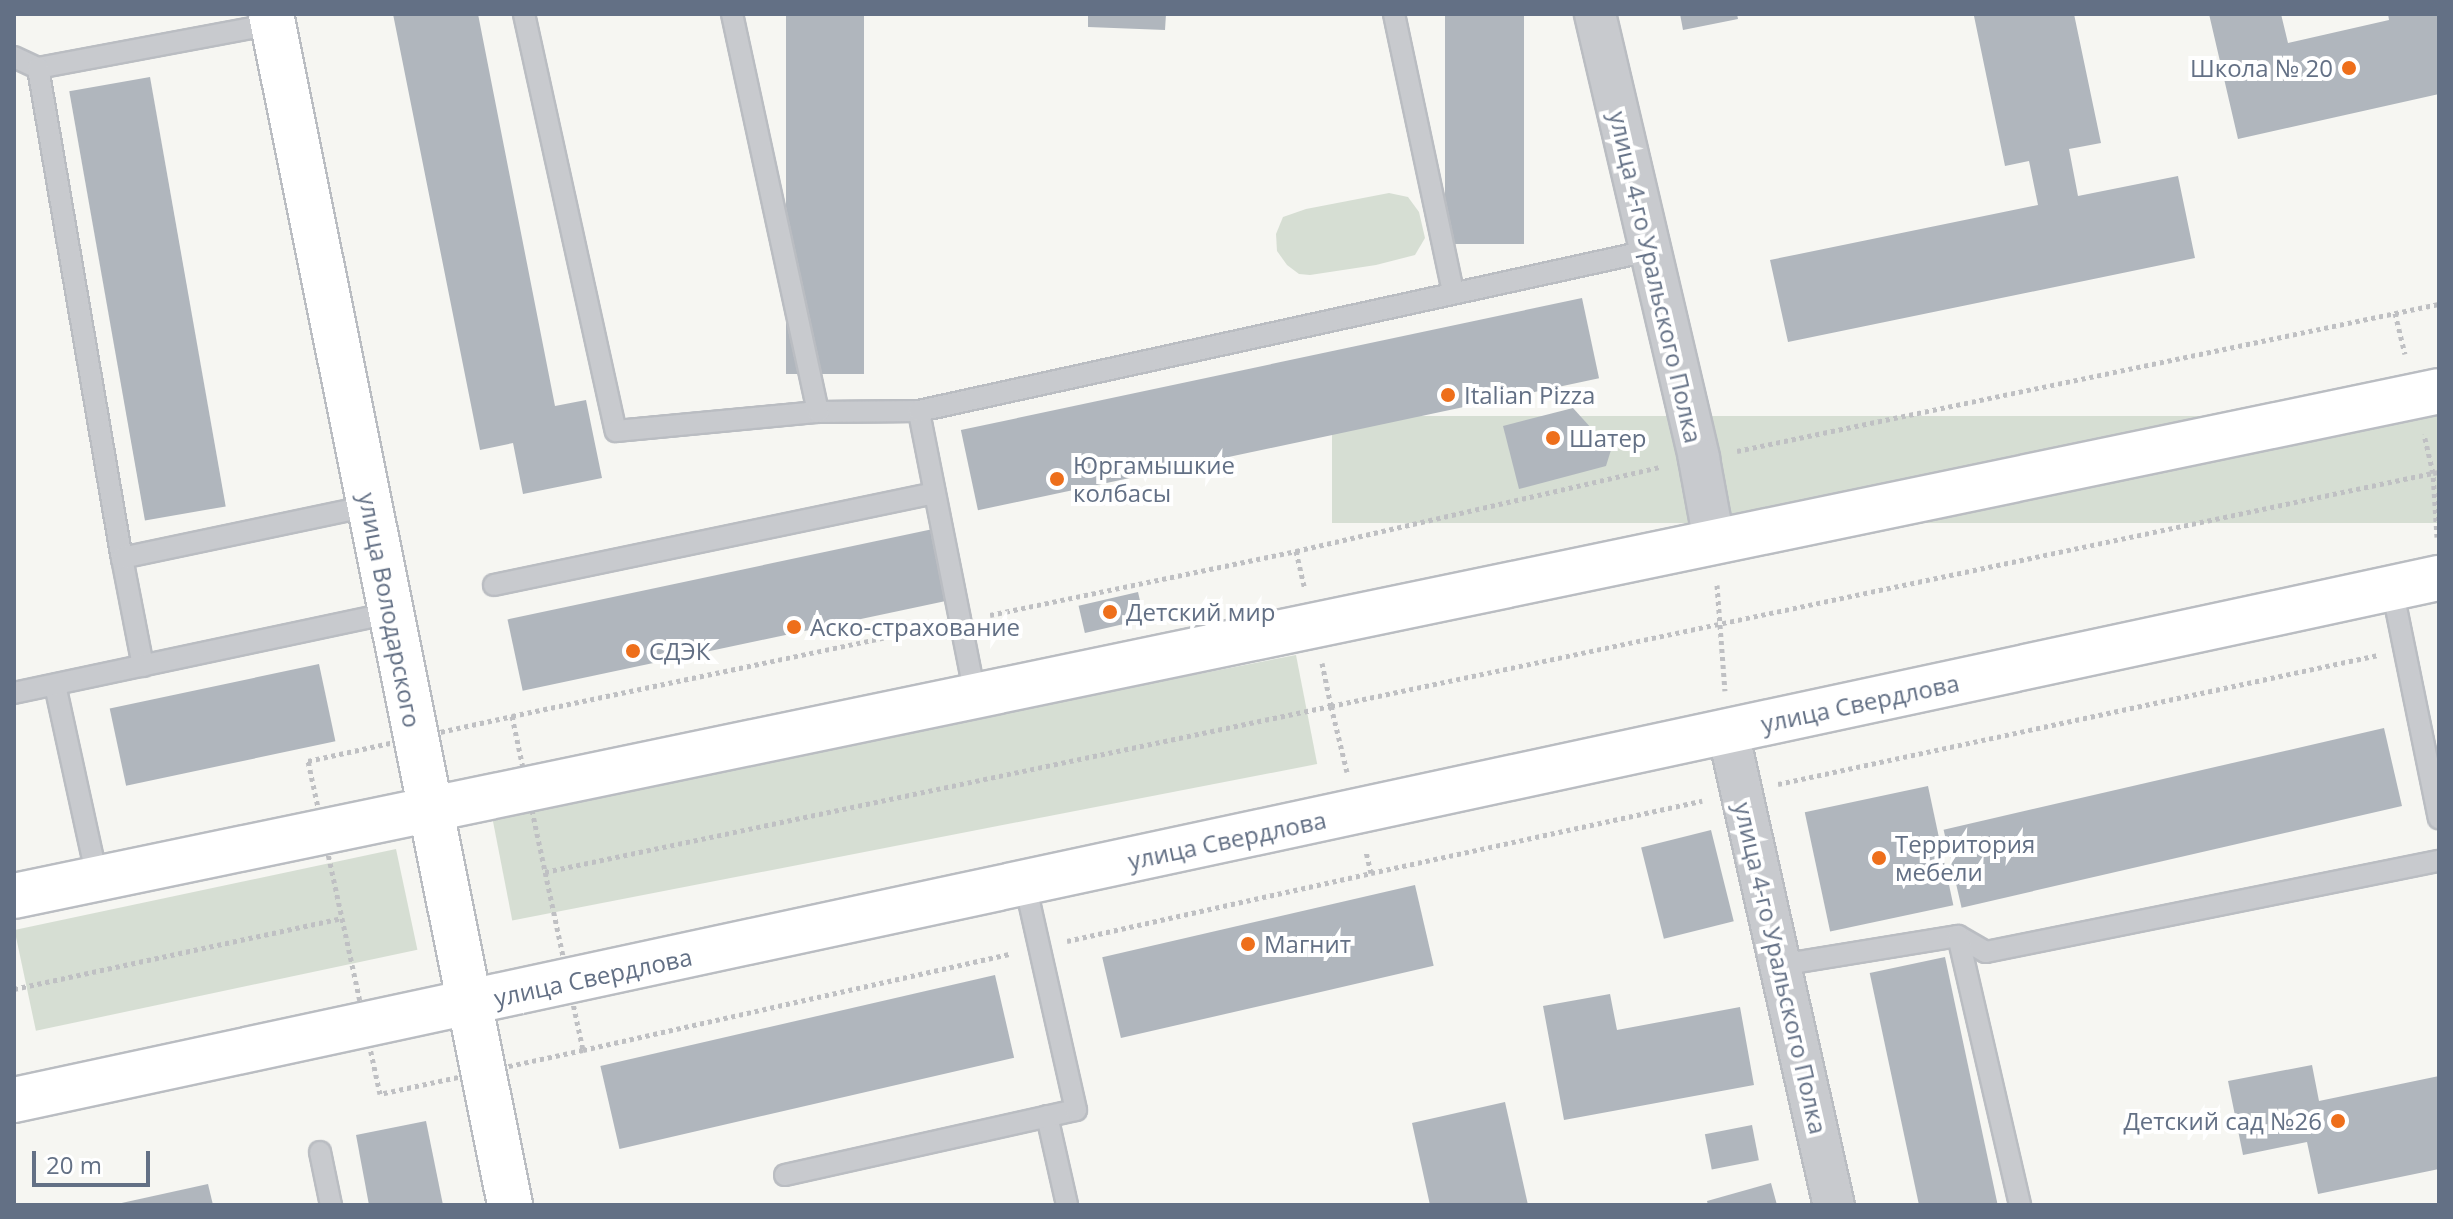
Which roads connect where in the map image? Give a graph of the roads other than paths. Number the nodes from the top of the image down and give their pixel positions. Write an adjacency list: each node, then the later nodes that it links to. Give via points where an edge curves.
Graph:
1 (524, 14): 12 (lane, via 616,431)
2 (732, 14): 12 (lane)
3 (1394, 14): 9 (lane)
4 (1595, 14): 8 (street, улица 4-го Уральского Полка)
5 (272, 19): 7 (lane); 14 (main road, улица Володарского)
6 (14, 57): 7 (lane)
7 (38, 68): 16 (lane)
8 (1648, 251): 9 (lane); 15 (street, улица 4-го Уральского Полка)
9 (1453, 292): 11 (lane)
10 (2427, 394): 15 (main road)
11 (919, 411): 12 (lane); 13 (lane)
12 (818, 412)
13 (935, 493): 18 (lane); 24 (lane)
14 (369, 506): 16 (lane); 20 (main road, улица Володарского)
15 (1714, 541): 24 (main road)
16 (122, 558): 21 (lane)
17 (2439, 578): 19 (main road, улица Свердлова)
18 (494, 585)
19 (2392, 588): 25 (main road, улица Свердлова); 27 (lane)
20 (390, 613): 21 (lane); 26 (main road, улица Володарского)
21 (143, 666): 22 (lane)
22 (55, 685): 23 (lane); 29 (lane)
23 (14, 693)
24 (975, 695): 26 (main road)
25 (1728, 732): 30 (main road, улица Свердлова); 33 (street, улица 4-го Уральского Полка)
26 (430, 809): 29 (main road); 34 (main road, улица Володарского)
27 (2439, 818)
28 (2439, 861): 32 (lane, via 1986,952)
29 (97, 878): 31 (main road)
30 (1025, 884): 34 (main road, улица Свердлова); 36 (lane, via 1076,1110)
31 (14, 896)
32 (1958, 936): 33 (lane); 43 (lane)
33 (1780, 965): 42 (street, улица 4-го Уральского Полка)
34 (472, 1004): 35 (main road, улица Свердлова); 40 (main road, улица Володарского)
35 (14, 1100)
36 (1047, 1116): 38 (lane); 41 (lane)
37 (320, 1152): 39 (lane)
38 (785, 1175)
39 (331, 1205)
40 (510, 1205)
41 (1067, 1205)
42 (1834, 1205)
43 (2020, 1205)

